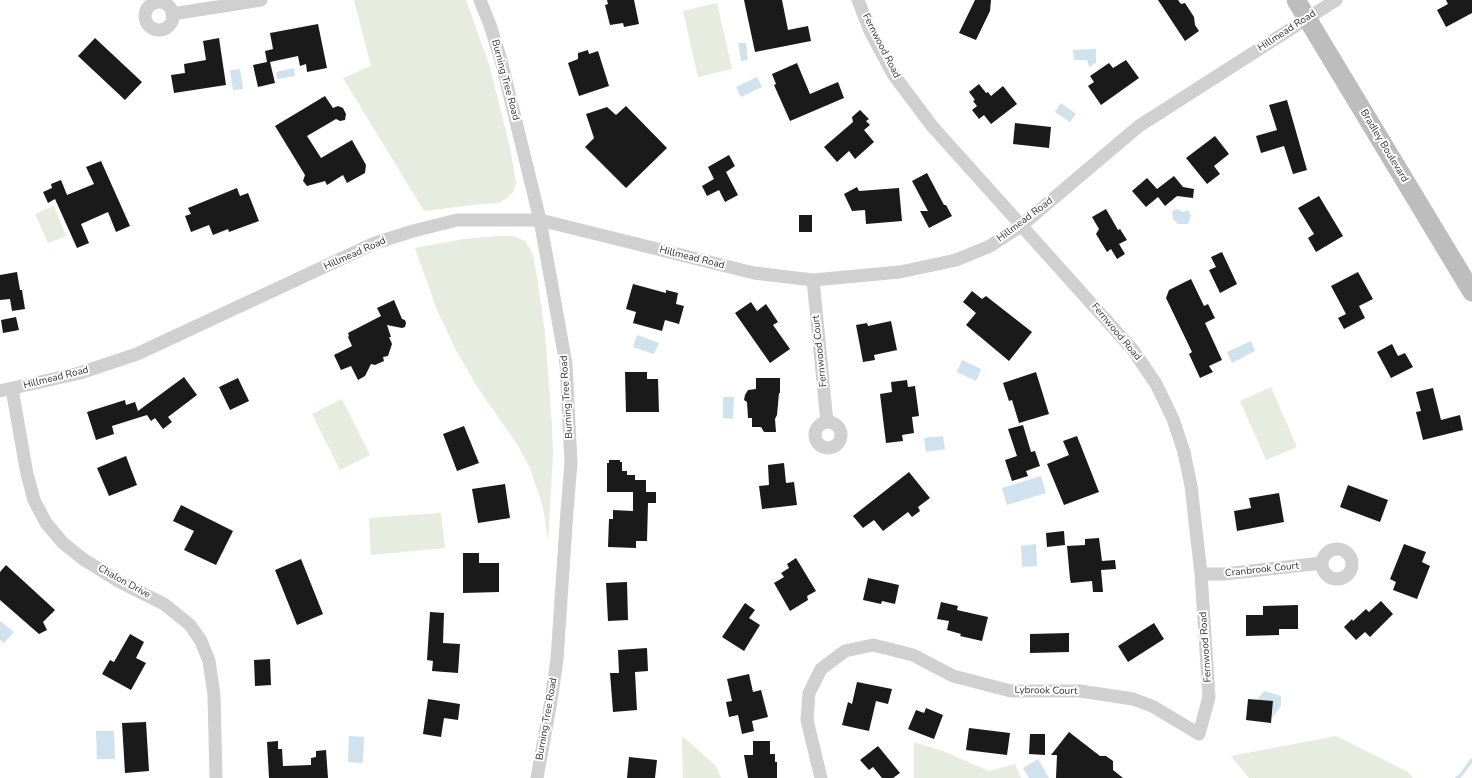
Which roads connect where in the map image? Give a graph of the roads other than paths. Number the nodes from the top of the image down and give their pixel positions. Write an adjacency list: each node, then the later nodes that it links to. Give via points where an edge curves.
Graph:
1 (261, 0): 6 (street)
2 (480, 0): 8 (street, Burning Tree Road, via 501,60)
3 (858, 0): 9 (street, Fernwood Road, via 893,74 932,126)
4 (1296, 0): 7 (main road, Bradley Boulevard)
5 (1336, 0): 7 (street, Hillmead Road)
6 (172, 14)
7 (1307, 18): 9 (street, Hillmead Road, via 1139,126); 11 (main road, Bradley Boulevard)
8 (540, 220): 10 (street, Hillmead Road, via 754,273); 12 (street, Hillmead Road, via 457,220 375,243 137,354 80,373); 18 (street, Burning Tree Road, via 566,364 571,463 557,658)
9 (1022, 224): 10 (street, Hillmead Road, via 990,246 956,260 900,272); 15 (street, Fernwood Road, via 1133,350 1156,384 1173,419 1184,452 1191,486)
10 (813, 280): 13 (street, Fernwood Court)
11 (1472, 292)
12 (6, 390): 17 (street, Chalon Drive, via 34,500 46,523 63,543 83,559 120,582 164,604 190,625 201,641 209,661 214,695)
13 (827, 422)
14 (1322, 563): 15 (street, Cranbrook Court, via 1224,574)
15 (1201, 574): 16 (street, Fernwood Road, via 1209,697)
16 (1199, 734): 19 (street, Lybrook Court, via 1152,706 1133,700 1080,691 1011,691 953,676 913,655 873,645 845,651 821,669 809,693 807,720)
17 (216, 778)
18 (537, 778)
19 (821, 778)

